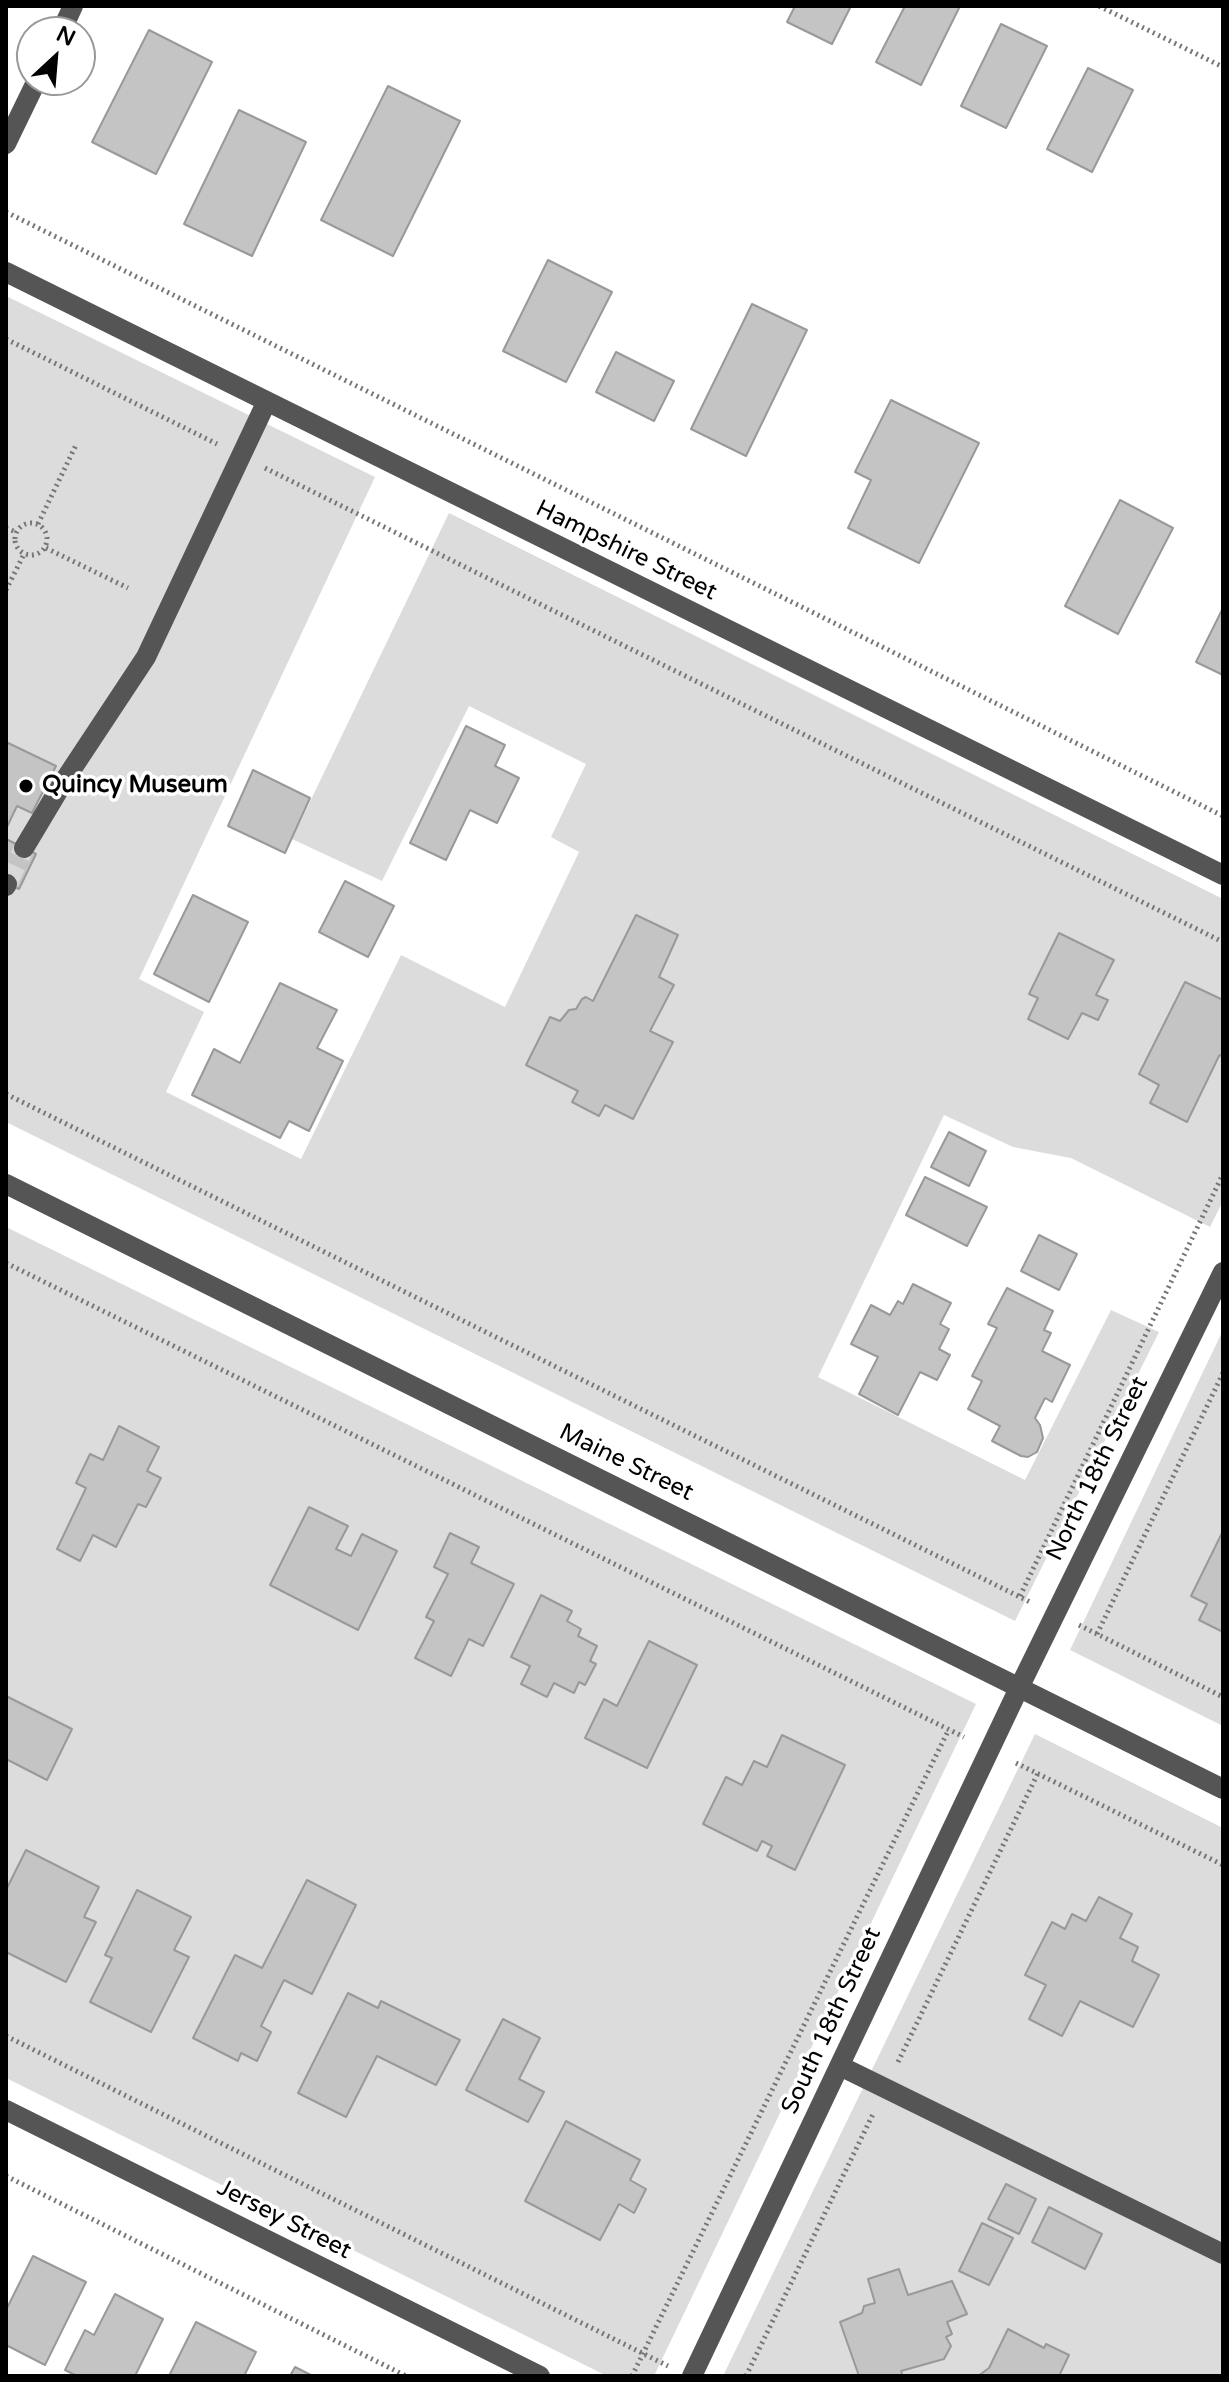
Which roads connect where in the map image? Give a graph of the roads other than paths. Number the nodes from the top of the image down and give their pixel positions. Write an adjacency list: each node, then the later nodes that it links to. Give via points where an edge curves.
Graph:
1 (29, 96): 2 (street)
2 (6, 144)
3 (6, 272): 4 (street, Hampshire Street)
4 (266, 403): 5 (street, via 146,657); 6 (street, Hampshire Street)
5 (24, 848)
6 (1223, 875)
7 (6, 1184): 9 (street, Maine Street)
8 (1223, 1272): 9 (street, North 18th Street)
9 (1019, 1688): 10 (street, Maine Street); 11 (street, South 18th Street)
10 (1223, 1789)
11 (840, 2066): 13 (street); 14 (street, South 18th Street)
12 (6, 2110): 15 (street, Jersey Street)
13 (1223, 2254)
14 (685, 2373)
15 (540, 2376)

